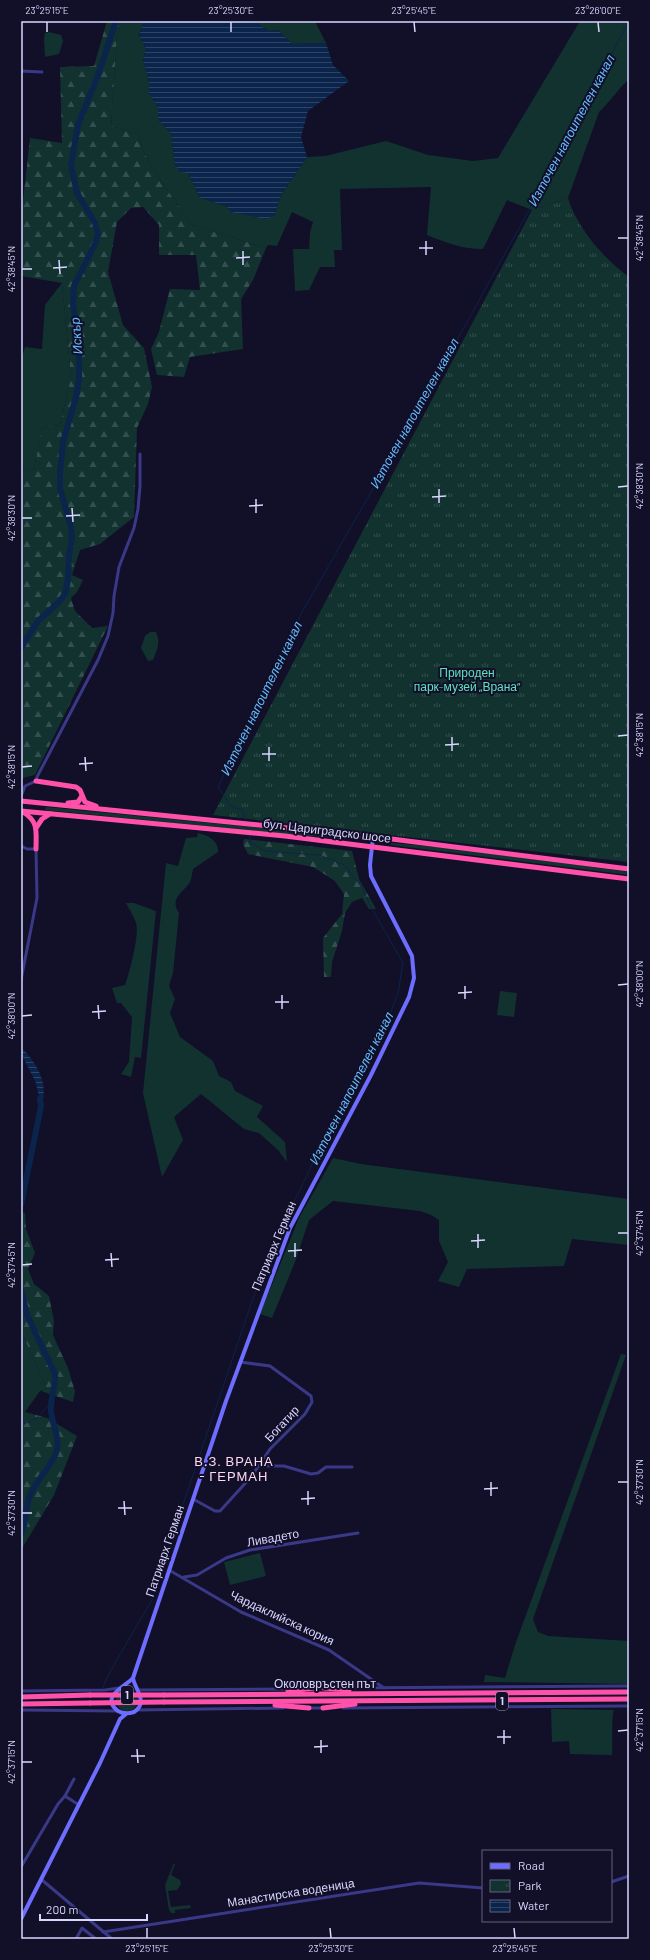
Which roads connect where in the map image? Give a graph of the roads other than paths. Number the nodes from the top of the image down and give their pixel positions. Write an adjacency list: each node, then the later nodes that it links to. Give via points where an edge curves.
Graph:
1 (21, 71): 2 (street)
2 (42, 72)
3 (140, 454): 4 (street, via 138,509 134,528 119,567 114,613 108,636)
4 (36, 781): 5 (street, via 25,786); 6 (highway, via 76,787)
5 (22, 794)
6 (82, 796): 8 (highway, via 76,802); 9 (highway, via 89,804)
7 (21, 801): 8 (highway, бул. Цариградско шосе)
8 (56, 804): 9 (highway, бул. Цариградско шосе)
9 (114, 810): 13 (highway, бул. Цариградско шосе)
10 (21, 811): 11 (highway, бул. Цариградско шосе); 12 (highway, via 32,818)
11 (52, 814): 12 (highway, via 42,819); 15 (highway, бул. Цариградско шосе)
12 (36, 828): 16 (highway)
13 (373, 837): 15 (street, Патриарх Герман); 17 (highway, бул. Цариградско шосе)
14 (21, 846): 16 (street)
15 (372, 846): 18 (highway, бул. Цариградско шосе); 20 (street, Патриарх Герман, via 371,876 412,956 412,987 406,1006 290,1228)
16 (36, 849): 19 (street, via 37,898)
17 (629, 869)
18 (629, 878)
19 (21, 980)
20 (240, 1362): 21 (street, Богатир, via 270,1366 312,1398 308,1410 270,1450); 23 (street, Патриарх Герман)
21 (259, 1466): 22 (street, via 284,1466 311,1474 318,1473 326,1467); 23 (street, Богатир, via 220,1511 215,1512)
22 (352, 1466)
23 (193, 1499): 25 (street, Патриарх Герман)
24 (358, 1533): 26 (street, Ливадето, via 250,1550 223,1559)
25 (169, 1570): 27 (street, Чардаклийска кория); 29 (street, Патриарх Герман)
26 (197, 1575): 27 (street, Ливадето); 28 (street)
27 (184, 1578): 28 (street, Чардаклийска кория)
28 (194, 1583): 30 (street, Чардаклийска кория, via 241,1612 329,1650)
29 (133, 1678): 31 (street); 38 (street)
30 (370, 1678): 36 (street); 37 (street, Чардаклийска кория)
31 (124, 1686): 33 (street); 38 (street)
32 (629, 1686): 37 (street)
33 (118, 1688): 39 (street); 53 (street, via 114,1693 113,1704)
34 (314, 1688): 35 (street); 38 (street); 42 (highway)
35 (324, 1688): 36 (street); 41 (highway)
36 (370, 1688): 37 (street)
37 (384, 1688)
38 (136, 1689): 52 (street, via 141,1699)
39 (21, 1691)
40 (629, 1692): 41 (highway, Околовръстен път / 1)
41 (394, 1693): 42 (highway, Околовръстен път / 1)
42 (242, 1694): 43 (highway, Околовръстен път / 1, bridge)
43 (21, 1697)
44 (628, 1700): 45 (highway, Околовръстен път / 1)
45 (379, 1701): 46 (highway, Околовръстен път / 1); 50 (highway)
46 (244, 1702): 47 (highway, Околовръстен път / 1, bridge); 49 (highway)
47 (21, 1704)
48 (629, 1706): 50 (street)
49 (309, 1708): 50 (street); 52 (street)
50 (323, 1708)
51 (21, 1710): 53 (street)
52 (136, 1710): 54 (street)
53 (119, 1711): 54 (street); 55 (street)
54 (126, 1714): 55 (street)
55 (120, 1718): 58 (street)
56 (74, 1779): 57 (street)
57 (65, 1796): 58 (street); 59 (street)
58 (80, 1805): 61 (street)
59 (21, 1867)
60 (629, 1876): 62 (street)
61 (42, 1880): 64 (street); 65 (street)
62 (612, 1882)
63 (482, 1888): 65 (street, Манастирска воденица, via 418,1883)
64 (21, 1919)
65 (103, 1932): 68 (street)
66 (76, 1939): 67 (street, via 82,1928)
67 (96, 1939)
68 (112, 1939)

